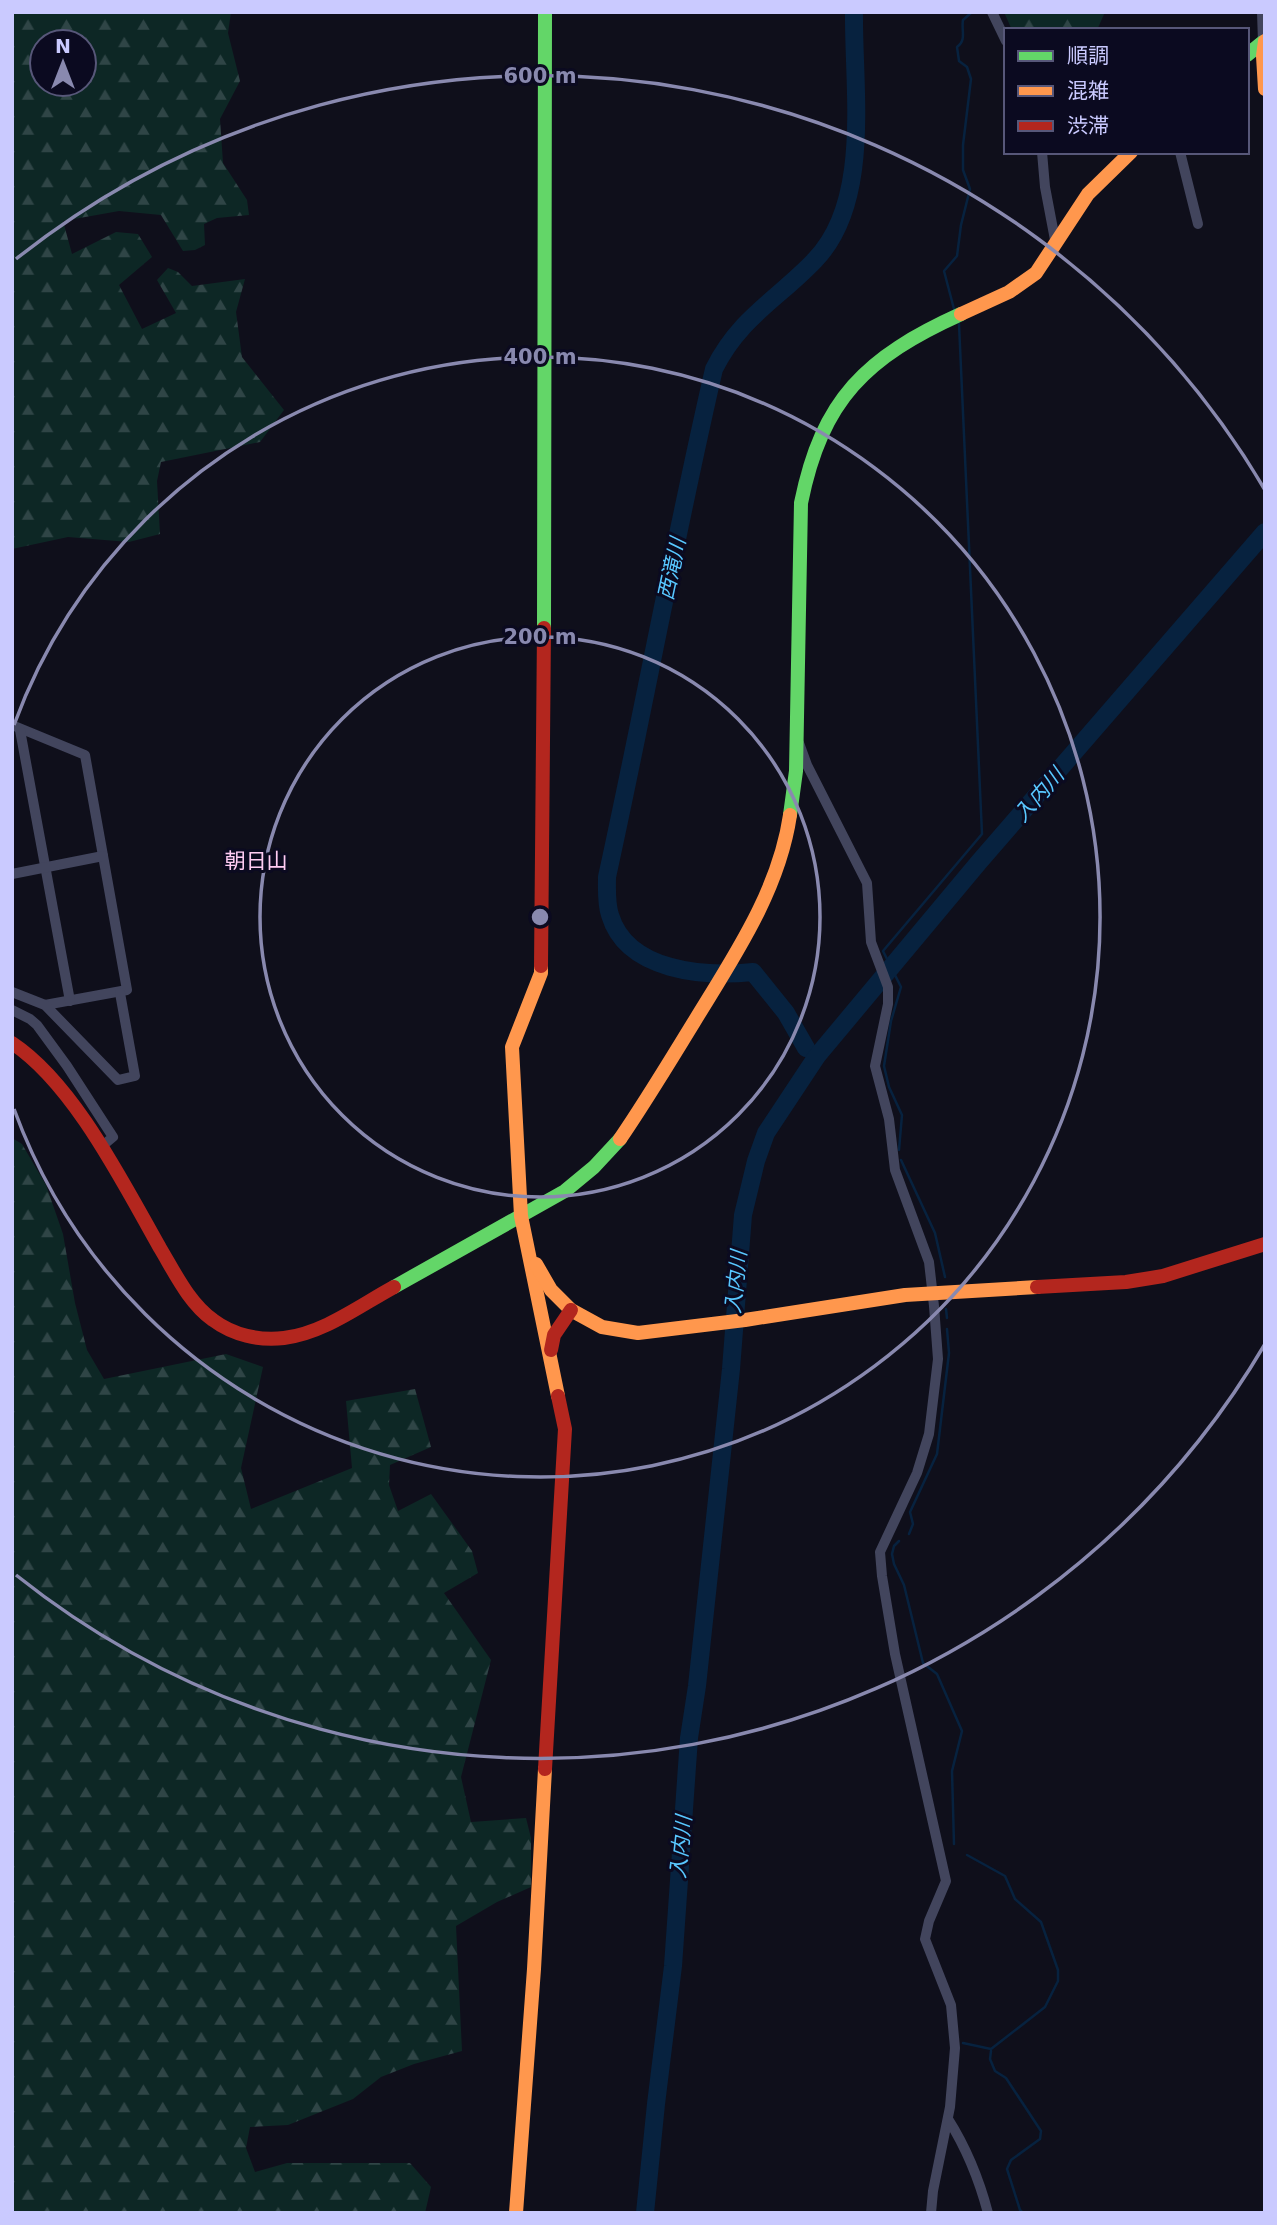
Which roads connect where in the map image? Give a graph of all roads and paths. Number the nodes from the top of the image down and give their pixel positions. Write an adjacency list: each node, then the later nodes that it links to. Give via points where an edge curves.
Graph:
1 (545, 12): 25 (street, via 543,939 541,973 512,1047)
2 (992, 12): 4 (street)
3 (1262, 12): 5 (street)
4 (1004, 37)
5 (1264, 42): 6 (street); 7 (street)
6 (1249, 53)
7 (1265, 89)
8 (1042, 154): 12 (street)
9 (1129, 154): 12 (street, via 1077,207)
10 (1180, 154): 11 (street)
11 (1198, 224)
12 (1056, 245): 14 (street, via 1022,283 918,333 883,356 846,393 825,425 807,470 801,503)
13 (16, 727): 15 (street, via 85,755); 16 (street)
14 (797, 739): 25 (street, via 787,833 779,861 770,889 726,968 617,1144 565,1191); 28 (street, via 867,883 871,942 888,987 875,1066 889,1119 895,1170 929,1262)
15 (103, 856): 16 (street); 19 (street, via 127,990)
16 (45, 868): 17 (street); 20 (street)
17 (12, 874)
18 (12, 992): 21 (street)
19 (120, 993): 20 (street); 21 (street, via 135,1076 118,1080)
20 (70, 1001): 21 (street)
21 (45, 1005)
22 (12, 1010): 24 (street, via 37,1025 93,1104 113,1137)
23 (12, 1043): 24 (street, via 52,1075)
24 (100, 1147): 25 (street, via 198,1306 224,1328 257,1339 291,1338 324,1326)
25 (521, 1216): 27 (street)
26 (1265, 1244): 28 (street, via 1174,1273 1126,1282)
27 (527, 1246): 29 (street, via 551,1290); 30 (street)
28 (933, 1294): 29 (street, via 638,1333 603,1327); 31 (street, via 938,1359 929,1434 880,1552 895,1654 946,1881 925,1939 951,2005 955,2048)
29 (571, 1310): 30 (street, via 554,1335)
30 (550, 1355): 32 (street, via 565,1429 564,1459)
31 (948, 2119): 33 (street); 34 (street, via 977,2176)
32 (516, 2213)
33 (931, 2213)
34 (988, 2213)

